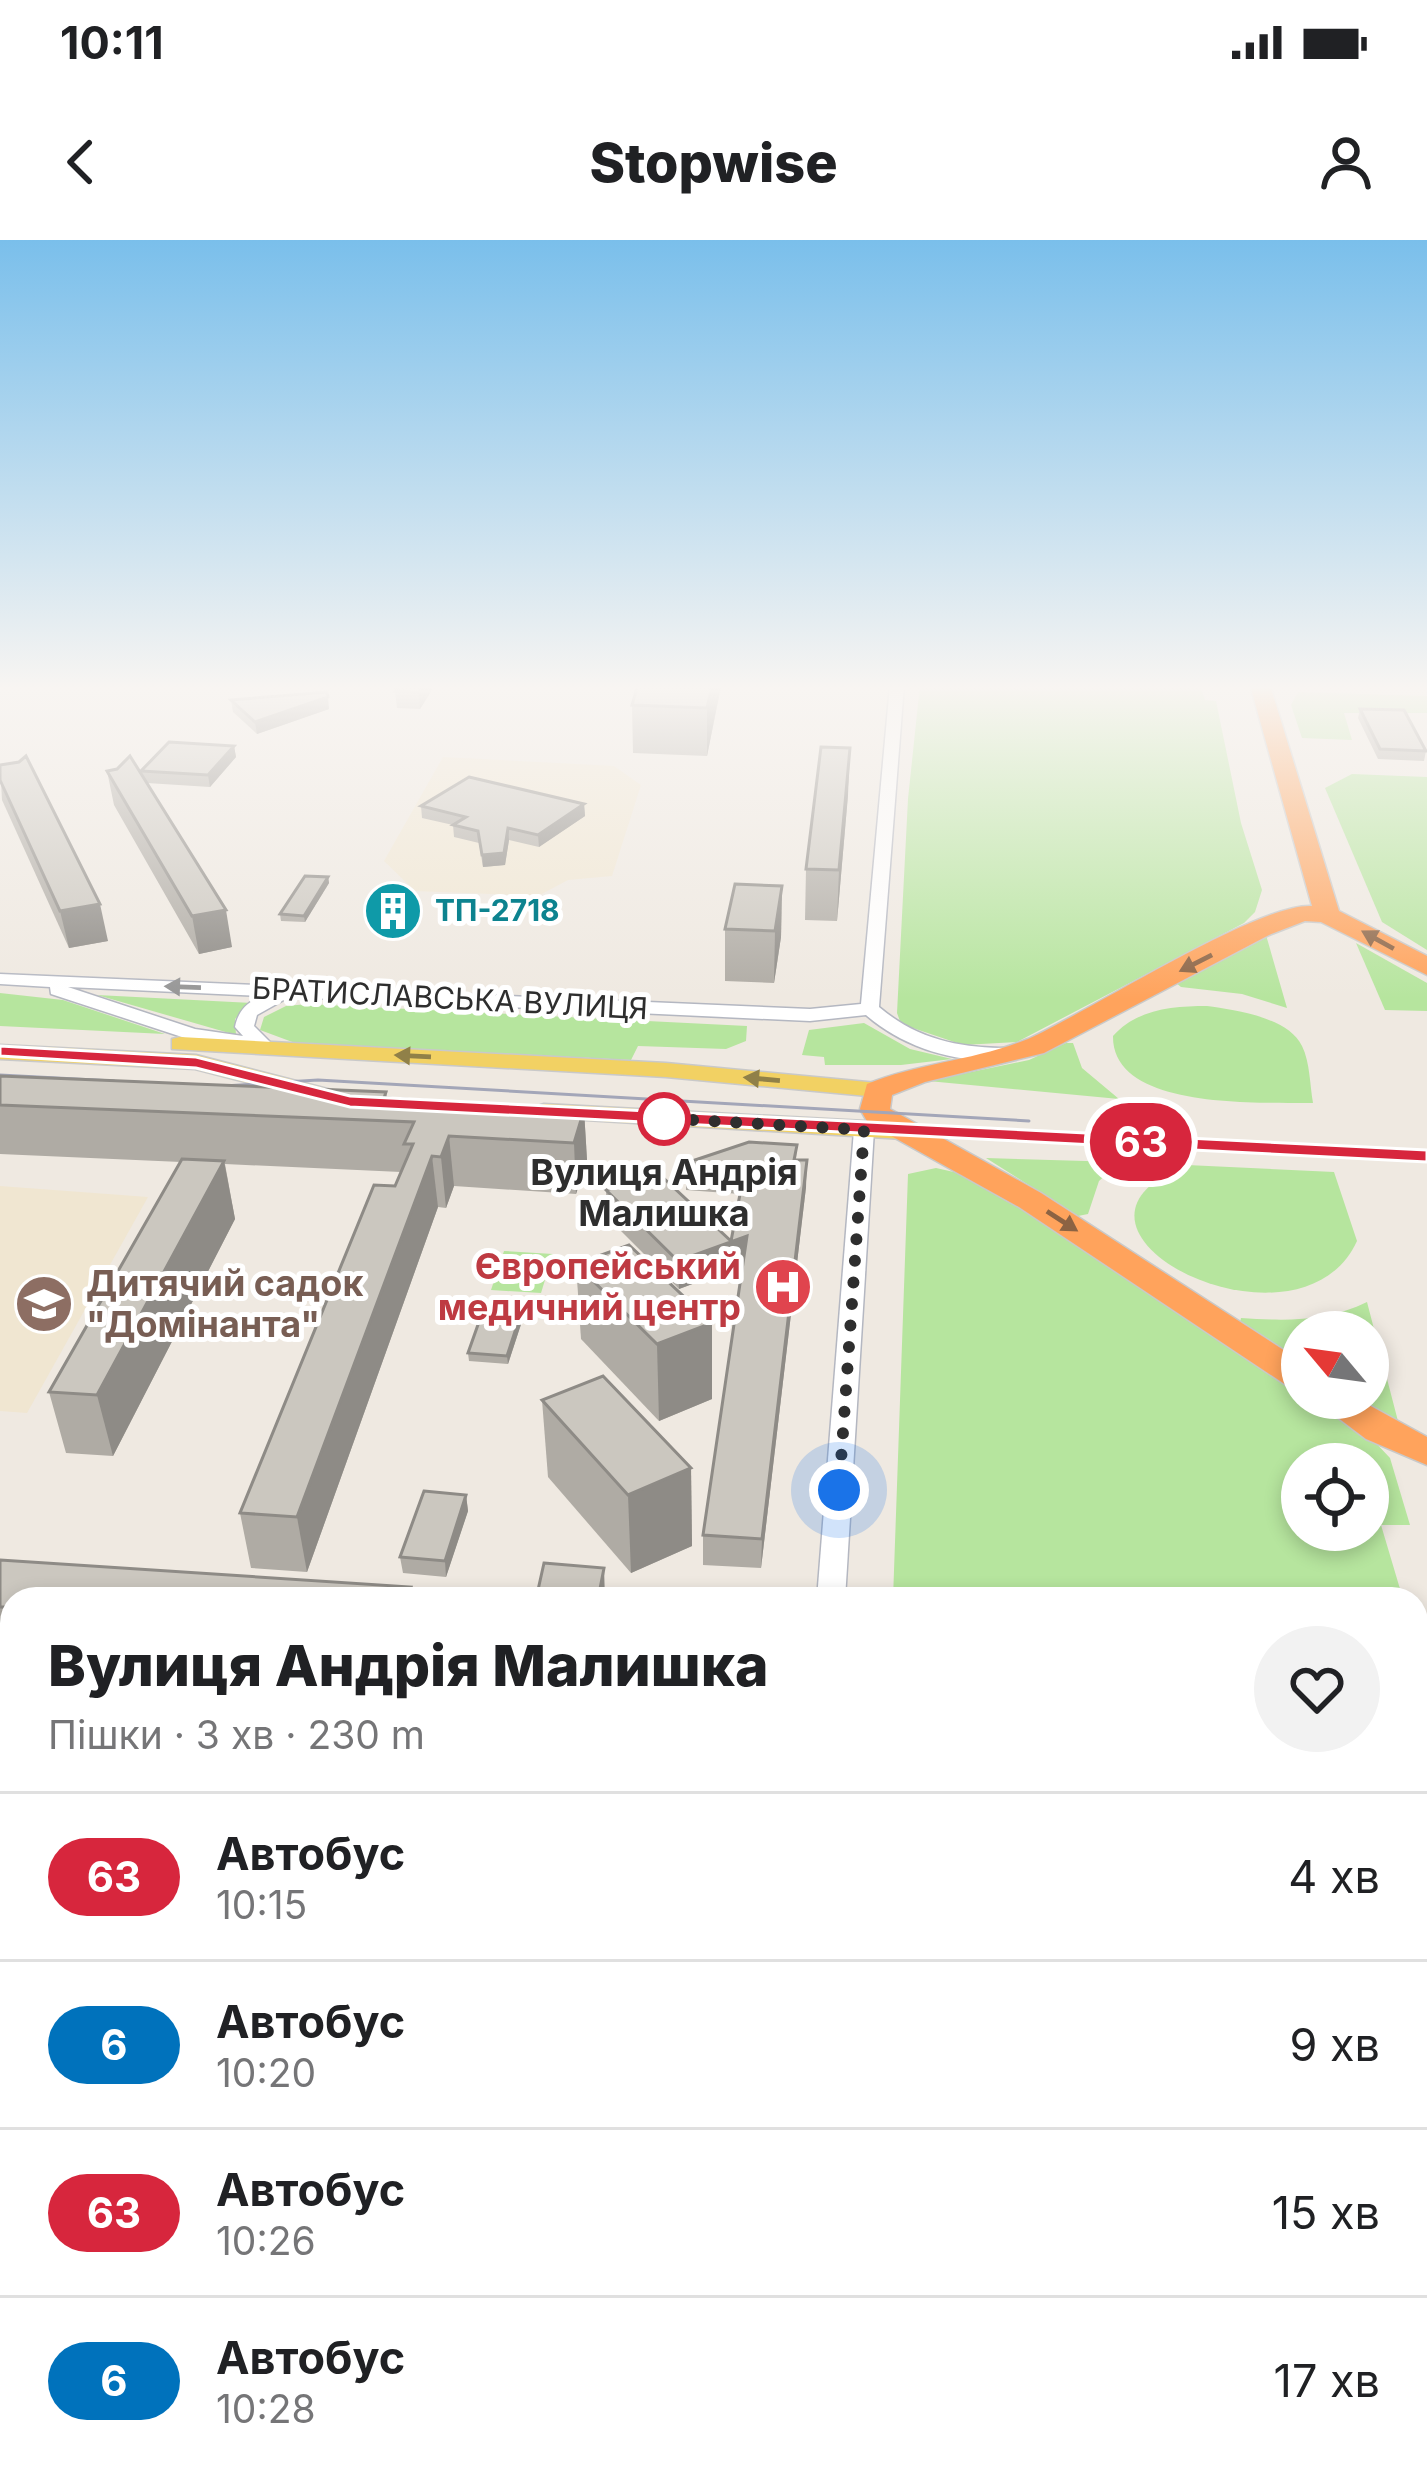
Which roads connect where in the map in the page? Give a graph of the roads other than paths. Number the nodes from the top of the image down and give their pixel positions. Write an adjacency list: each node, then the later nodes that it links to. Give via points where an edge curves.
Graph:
1 (888, 790): 9 (street)
2 (1273, 790): 4 (highway)
3 (1285, 790): 4 (highway)
4 (1315, 914): 5 (highway, one-way to 4); 13 (highway, one-way to 13, via 1260,929)
5 (1427, 968)
6 (0, 979): 7 (street, БРАТИСЛАВСЬКА ВУЛИЦЯ)
7 (29, 981): 8 (street, БРАТИСЛАВСЬКА ВУЛИЦЯ, one-way to 7); 11 (street, БРАТИСЛАВСЬКА ВУЛИЦЯ, via 193,1034)
8 (300, 992): 9 (street, БРАТИСЛАВСЬКА ВУЛИЦЯ, via 810,1015); 11 (street, via 254,1006 244,1027)
9 (870, 1009): 13 (street, via 928,1045)
10 (0, 1035): 11 (main road, БРАТИСЛАВСЬКА ВУЛИЦЯ)
11 (254, 1044): 14 (main road); 15 (main road, БРАТИСЛАВСЬКА ВУЛИЦЯ, one-way to 11)
12 (0, 1052): 14 (main road)
13 (1012, 1054): 15 (highway)
14 (210, 1065): 17 (main road)
15 (878, 1090): 20 (highway, via 879,1117)
16 (233, 1097): 17 (street)
17 (350, 1102)
18 (526, 1111): 19 (main road)
19 (864, 1130): 20 (main road); 24 (street)
20 (903, 1132): 21 (highway, one-way to 21, via 1030,1200)
21 (1281, 1365)
22 (1362, 1419): 23 (highway)
23 (1427, 1452)
24 (832, 1587)

